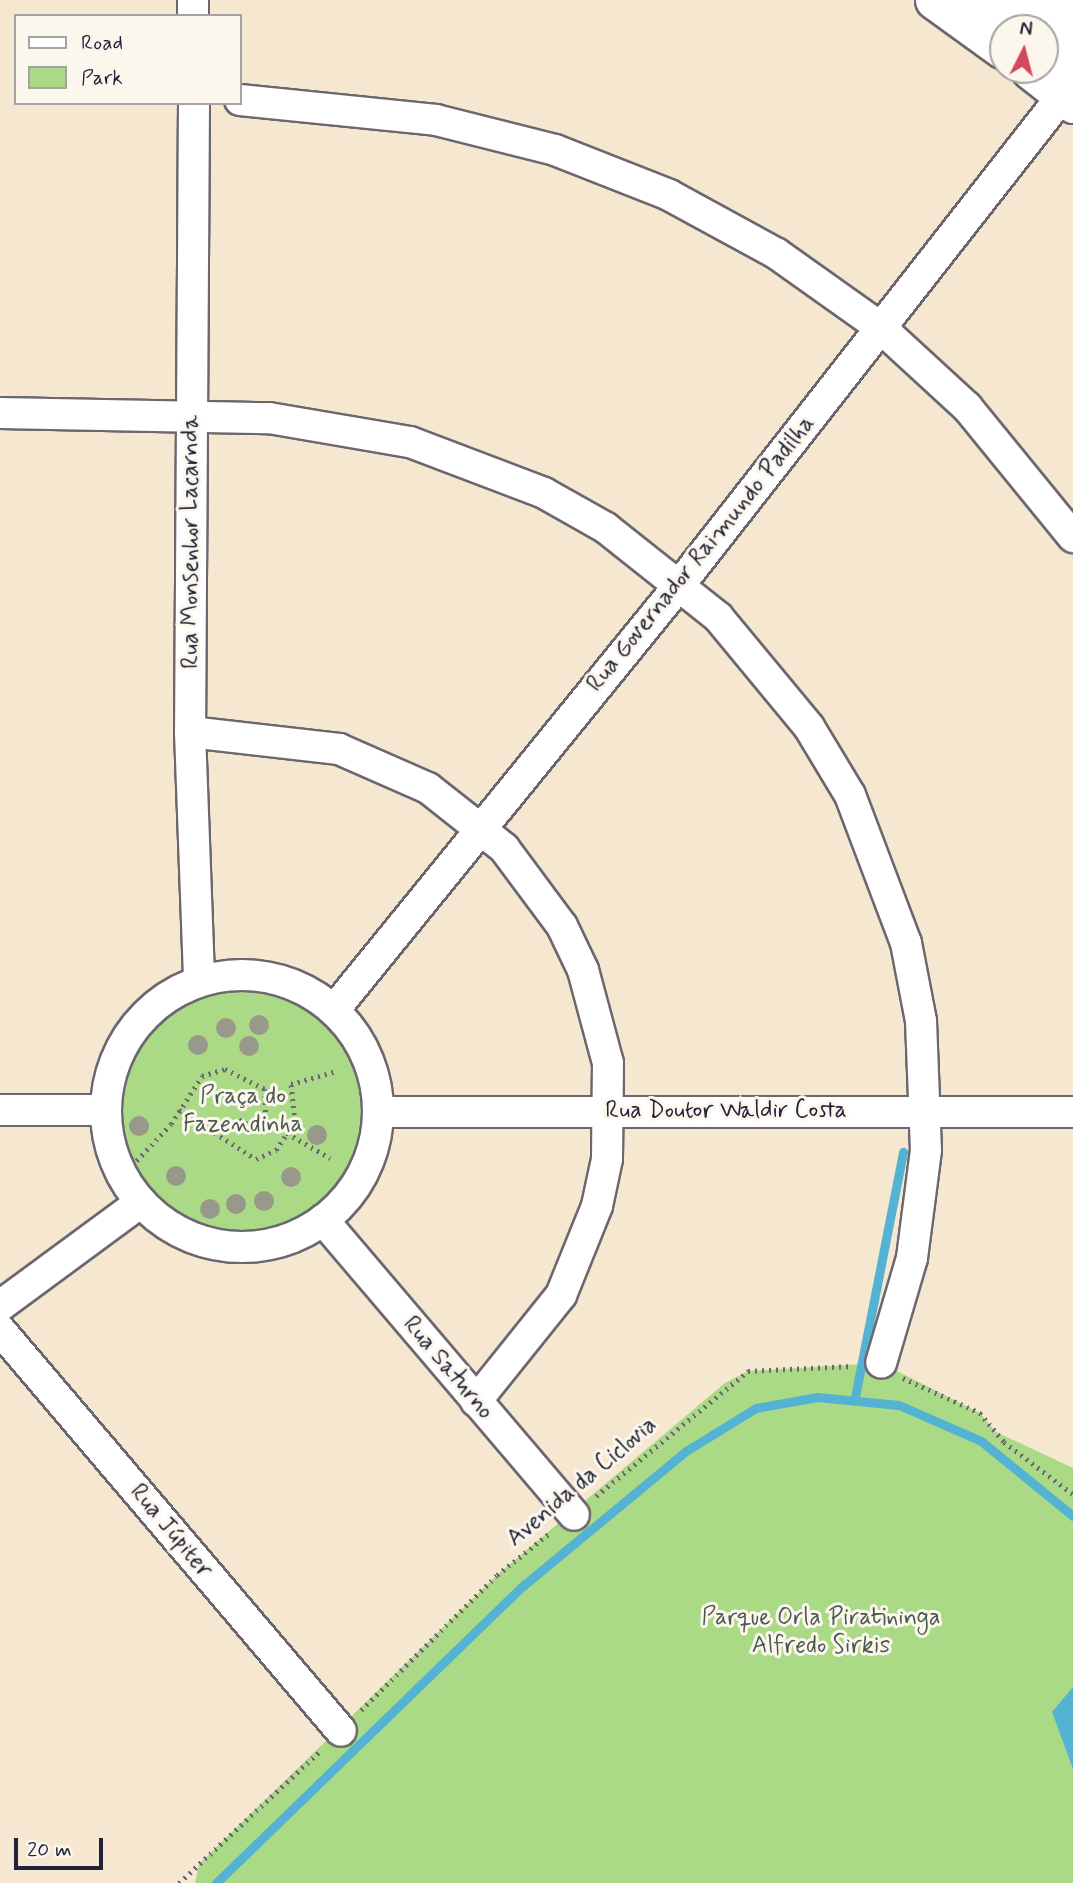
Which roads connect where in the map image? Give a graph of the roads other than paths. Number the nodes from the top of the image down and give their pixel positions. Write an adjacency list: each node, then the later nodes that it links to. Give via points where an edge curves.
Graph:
1 (934, 0): 7 (main road)
2 (976, 0): 5 (street)
3 (1015, 0): 8 (street)
4 (1049, 0): 6 (main road)
5 (995, 14)
6 (1073, 19)
7 (989, 40)
8 (1073, 44)
9 (1059, 73): 10 (street)
10 (1070, 90): 13 (street, Rua Governador Raimundo Padilha)
11 (242, 100): 13 (street, via 436,120 555,150 669,195 765,247)
12 (194, 105): 15 (street, Rua Monsenhor Lacarnda)
13 (881, 328): 16 (street, via 967,407); 17 (street, Rua Governador Raimundo Padilha)
14 (0, 413): 15 (street)
15 (193, 414): 17 (street, via 340,426 478,464 606,528); 18 (street, Rua Monsenhor Lacarnda)
16 (1073, 537)
17 (681, 583): 19 (street, Rua Governador Raimundo Padilha); 25 (street, via 766,670 850,795 906,943 921,1021)
18 (190, 732): 19 (street, via 339,749 428,788); 20 (street, Rua Monsenhor Lacarnda)
19 (479, 825): 21 (street, Rua Governador Raimundo Padilha); 24 (street, via 536,885 583,970 605,1051)
20 (199, 981): 21 (street, via 270,978); 23 (street, via 161,1000 131,1031 112,1068)
21 (334, 1010): 26 (street, via 367,1056)
22 (0, 1110): 23 (street)
23 (105, 1110): 28 (street, via 122,1176)
24 (610, 1111): 25 (street, Rua Doutor Waldir Costa); 26 (street, Rua Doutor Waldir Costa); 33 (street, via 607,1159 582,1252 534,1336)
25 (927, 1111): 27 (street, Rua Doutor Waldir Costa); 32 (street, via 912,1258)
26 (379, 1112): 29 (street, via 360,1181)
27 (1073, 1112)
28 (141, 1202): 29 (street, via 172,1228 228,1246 288,1239); 30 (street)
29 (323, 1220): 33 (street, Rua Saturno)
30 (0, 1306)
31 (0, 1330): 35 (street, Rua Júpiter)
32 (881, 1363)
33 (476, 1401): 34 (street, Rua Saturno)
34 (574, 1515)
35 (341, 1731)

